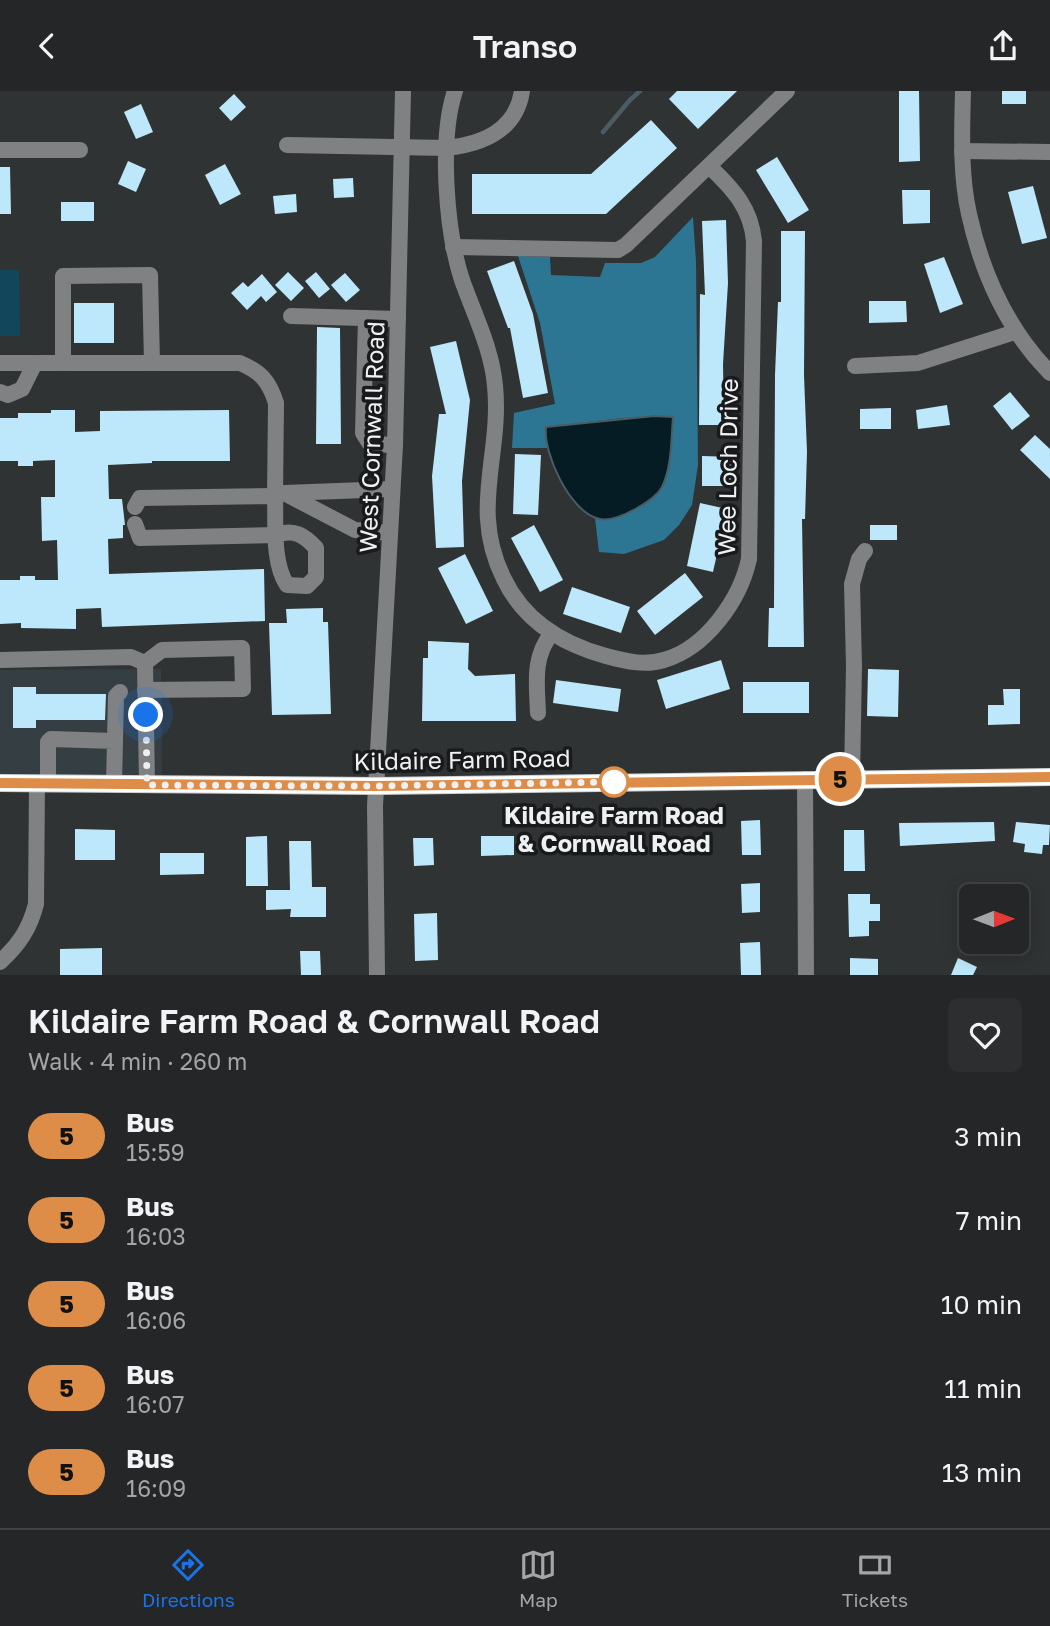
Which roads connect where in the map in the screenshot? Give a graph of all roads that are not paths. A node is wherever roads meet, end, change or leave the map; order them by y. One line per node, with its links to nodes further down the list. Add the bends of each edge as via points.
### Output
1 (403, 91): 7 (street, West Cornwall Road)
2 (455, 91): 8 (street, Wee Loch Drive)
3 (522, 91): 8 (street, via 514,115 494,135 471,145)
4 (787, 91): 13 (street)
5 (963, 91): 11 (street)
6 (287, 145): 7 (street)
7 (402, 147): 8 (street); 17 (street, West Cornwall Road)
8 (447, 148): 14 (street, Wee Loch Drive)
9 (0, 151): 10 (street)
10 (80, 151)
11 (962, 151): 12 (street); 18 (street, via 968,212 979,251)
12 (1050, 152)
13 (710, 167): 14 (street, via 618,250); 33 (street, Wee Loch Drive, via 739,196 754,241 747,572 699,641 664,660 620,660 585,650)
14 (453, 247): 33 (street, Wee Loch Drive, via 495,381 496,415 486,498 491,546 513,594 530,616)
15 (291, 316): 16 (street)
16 (366, 318): 17 (street); 26 (street, via 363,433 370,444)
17 (398, 319): 26 (street, West Cornwall Road)
18 (1015, 332): 23 (street, via 918,363); 24 (street)
19 (0, 363): 20 (street)
20 (35, 363): 21 (street); 25 (street, via 23,389 8,395)
21 (63, 363): 22 (street); 22 (street, via 63,277 150,275)
22 (152, 363): 28 (street, via 240,363 263,375 276,403)
23 (855, 366)
24 (1050, 373)
25 (0, 392)
26 (395, 445): 27 (street, West Cornwall Road)
27 (392, 489): 28 (street); 31 (street, West Cornwall Road)
28 (279, 495): 29 (street, via 140,498); 30 (street, via 277,535 140,538); 31 (street, via 355,530)
29 (135, 507)
30 (135, 524)
31 (390, 533): 47 (street, West Cornwall Road)
32 (865, 551): 42 (street, via 852,584)
33 (552, 633): 38 (street, via 541,647 538,661)
34 (0, 660): 35 (street, via 131,657)
35 (145, 663): 36 (street); 36 (street, via 162,650 243,649 243,689)
36 (145, 689): 46 (street)
37 (118, 694): 39 (street)
38 (538, 713)
39 (115, 741): 44 (street, via 51,739); 45 (street)
40 (1050, 776): 42 (main road, Kildaire Farm Road)
41 (806, 779): 42 (main road, Kildaire Farm Road); 47 (main road, Kildaire Farm Road); 50 (street)
42 (852, 779)
43 (0, 783): 44 (main road, Kildaire Farm Road)
44 (43, 783): 45 (main road, Kildaire Farm Road); 48 (street, via 36,904 24,935)
45 (114, 784): 46 (main road, Kildaire Farm Road)
46 (147, 785): 47 (main road, Kildaire Farm Road)
47 (377, 786): 49 (street, West Cornwall Road)
48 (0, 962)
49 (377, 975)
50 (806, 975)

